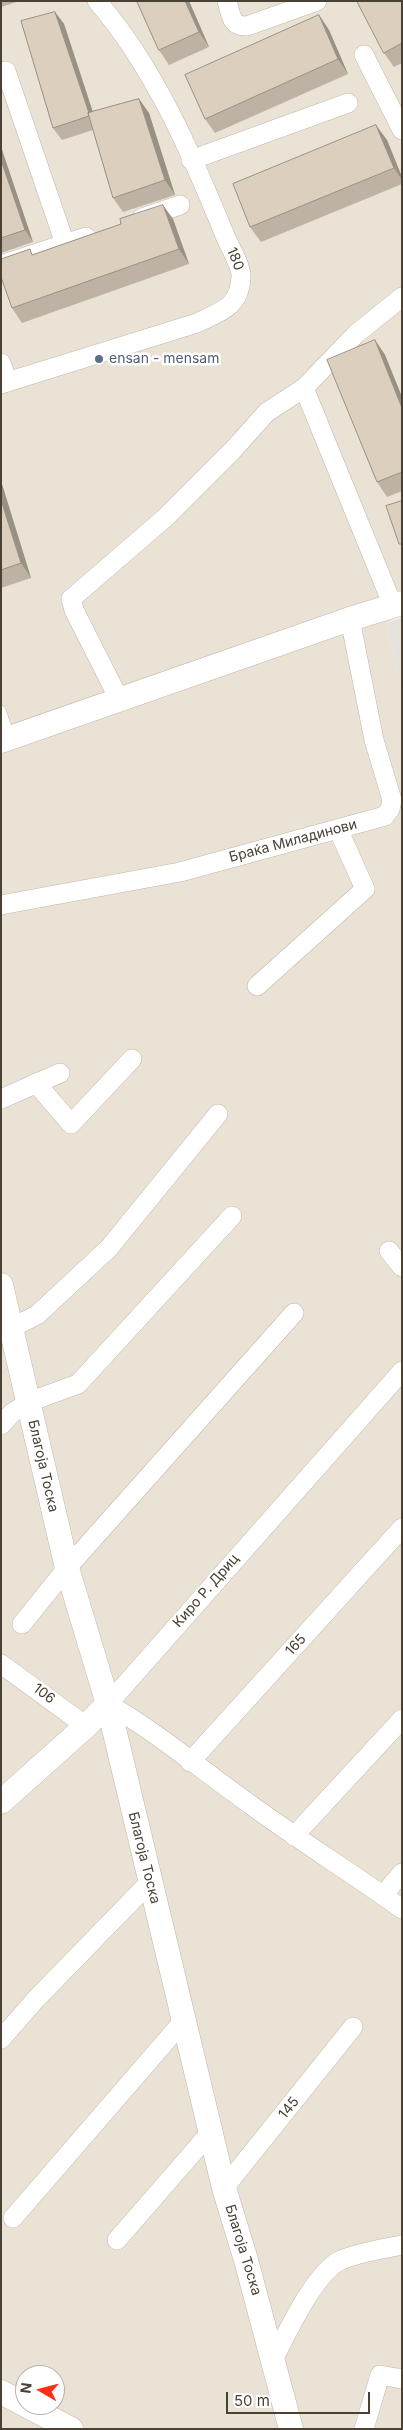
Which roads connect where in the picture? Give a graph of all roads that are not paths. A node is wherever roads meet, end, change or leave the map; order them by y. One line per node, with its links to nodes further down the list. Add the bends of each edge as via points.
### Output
1 (97, 1): 8 (street, 180, via 114,21 148,75)
2 (227, 1): 3 (street, via 232,22 248,26)
3 (317, 1)
4 (364, 54): 7 (street)
5 (6, 71): 12 (street)
6 (348, 103): 8 (street)
7 (402, 130)
8 (191, 160): 16 (street, 180, via 242,276 237,295 228,309 197,323)
9 (180, 205): 10 (street)
10 (127, 223)
11 (100, 232): 12 (street)
12 (65, 244): 13 (street)
13 (1, 264)
14 (402, 297): 17 (street, via 356,334)
15 (1, 363): 16 (street)
16 (4, 383)
17 (304, 388): 18 (street); 20 (street, via 267,412 166,517 71,599)
18 (397, 605): 19 (street)
19 (350, 619): 20 (street); 23 (street, Браќа Миладинови, via 374,740 392,800 385,816)
20 (120, 701): 22 (street)
21 (1, 710): 22 (lane)
22 (6, 739)
23 (338, 829): 24 (street, Браќа Миладинови, via 180,872); 25 (street, via 365,889)
24 (1, 905)
25 (258, 986)
26 (132, 1059): 28 (street, via 71,1124)
27 (60, 1073): 28 (street)
28 (36, 1084): 29 (street)
29 (1, 1099)
30 (218, 1114): 36 (street, via 109,1248 37,1315)
31 (232, 1216): 38 (street, via 78,1384)
32 (388, 1251): 33 (street)
33 (402, 1267)
34 (1, 1286): 36 (street, Благоја Тоска)
35 (294, 1313): 41 (street)
36 (11, 1328): 38 (street, Благоја Тоска)
37 (402, 1371): 44 (street, Киро Р. Дриц)
38 (29, 1402): 39 (street); 41 (street, Благоја Тоска)
39 (1, 1425)
40 (402, 1528): 47 (street, 165)
41 (67, 1568): 42 (street); 44 (street, Благоја Тоска)
42 (22, 1624)
43 (1, 1664): 46 (street, 106)
44 (108, 1704): 46 (street, Киро Р. Дриц); 47 (street, via 140,1723); 51 (street, Благоја Тоска)
45 (402, 1719): 49 (street)
46 (86, 1726): 48 (street, Киро Р. Дриц)
47 (190, 1762): 49 (street)
48 (1, 1802)
49 (294, 1836): 52 (street)
50 (402, 1873): 52 (street)
51 (150, 1882): 54 (street, Благоја Тоска); 56 (street)
52 (383, 1895): 53 (street)
53 (402, 1909)
54 (184, 2019): 57 (street, Благоја Тоска); 59 (street)
55 (353, 2027): 58 (street, 145)
56 (1, 2039)
57 (210, 2133): 58 (street, Благоја Тоска); 60 (street)
58 (224, 2188): 62 (street, Благоја Тоска)
59 (13, 2218)
60 (117, 2240)
61 (402, 2246): 62 (street, via 340,2260 305,2300)
62 (274, 2358): 66 (street, Благоја Тоска)
63 (402, 2379): 67 (street, via 380,2375)
64 (1, 2392): 65 (street)
65 (71, 2429)
66 (291, 2429)
67 (364, 2429)

